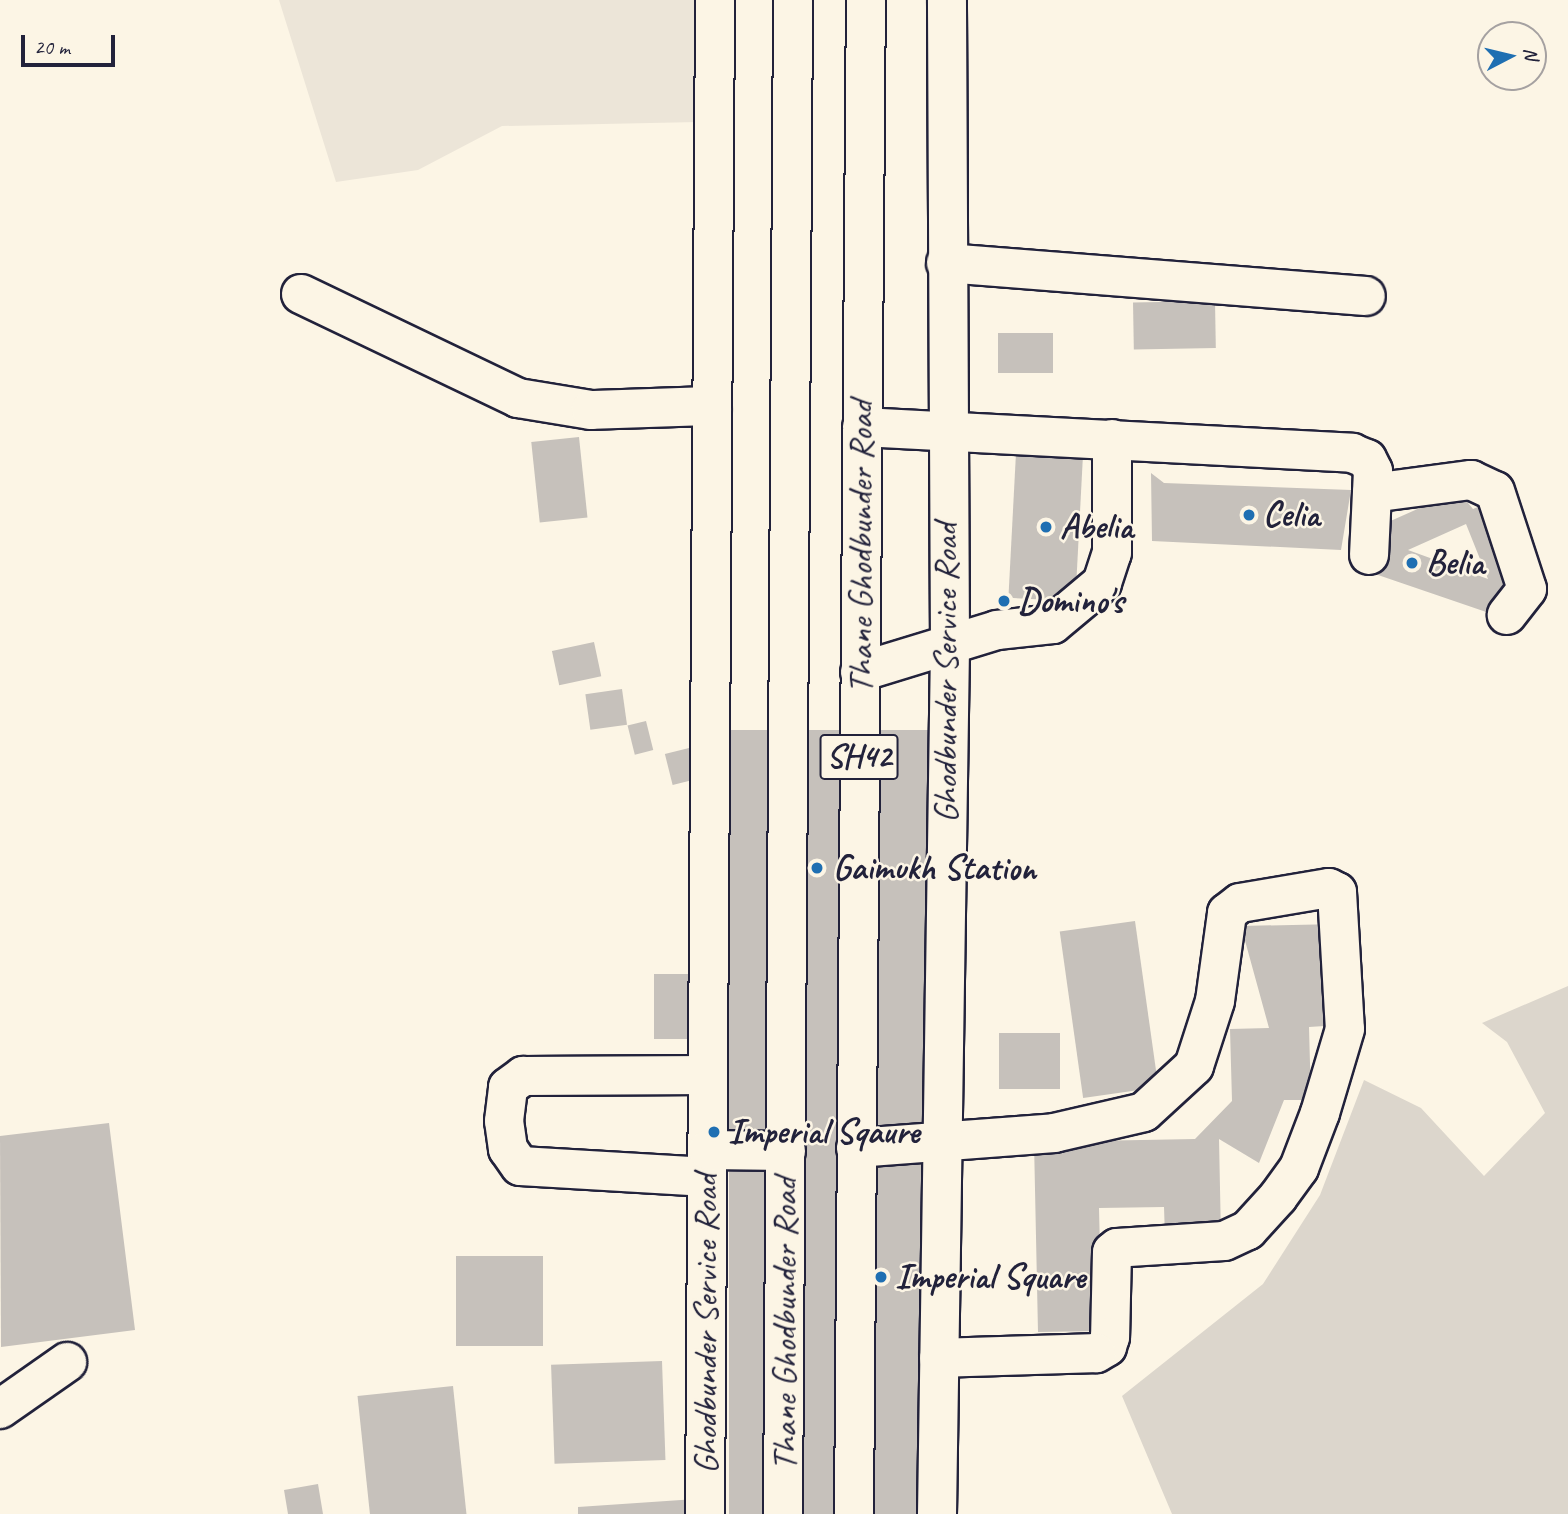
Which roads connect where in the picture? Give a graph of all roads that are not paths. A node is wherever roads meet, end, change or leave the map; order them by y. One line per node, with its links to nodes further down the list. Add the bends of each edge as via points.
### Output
1 (715, 0): 8 (street, Ghodbunder Service Road)
2 (793, 0): 20 (street, Thane Ghodbunder Road / SH42)
3 (866, 0): 9 (street, Thane Ghodbunder Road / SH42)
4 (947, 0): 5 (street, Ghodbunder Service Road)
5 (946, 263): 7 (street); 10 (street, Ghodbunder Service Road)
6 (301, 294): 8 (street, via 518,398 591,410)
7 (1366, 296)
8 (712, 406): 17 (street, Ghodbunder Service Road)
9 (862, 427): 10 (street); 16 (street, Thane Ghodbunder Road / SH42)
10 (946, 429): 11 (street); 15 (street, Ghodbunder Service Road)
11 (1112, 439): 12 (street, via 1352,453 1367,459); 15 (street, via 1112,553 1102,583 1053,624 997,630)
12 (1371, 493): 13 (street); 14 (street, via 1471,480 1495,491 1527,589)
13 (1369, 555)
14 (1507, 615)
15 (950, 644): 16 (street); 18 (street, Ghodbunder Service Road)
16 (860, 672): 19 (street, Thane Ghodbunder Road / SH42)
17 (708, 1075): 21 (street, Ghodbunder Service Road); 21 (street, via 523,1076 508,1087 504,1121 508,1149 520,1166)
18 (942, 1142): 19 (street); 22 (street, Ghodbunder Service Road); 22 (street, via 1054,1133 1144,1112 1194,1066 1215,1001 1227,913 1240,903 1329,888 1337,892 1345,1029 1320,1114 1298,1168 1279,1197 1248,1230 1224,1241 1130,1243 1112,1252 1110,1337 1107,1347 1096,1353)
19 (856, 1147): 27 (street, Thane Ghodbunder Road / SH42)
20 (786, 1151): 21 (street); 26 (street, Thane Ghodbunder Road / SH42)
21 (707, 1163): 25 (street, Ghodbunder Service Road)
22 (939, 1358): 28 (street, Ghodbunder Service Road)
23 (67, 1362): 24 (street)
24 (0, 1409)
25 (705, 1514)
26 (783, 1514)
27 (854, 1514)
28 (937, 1514)

